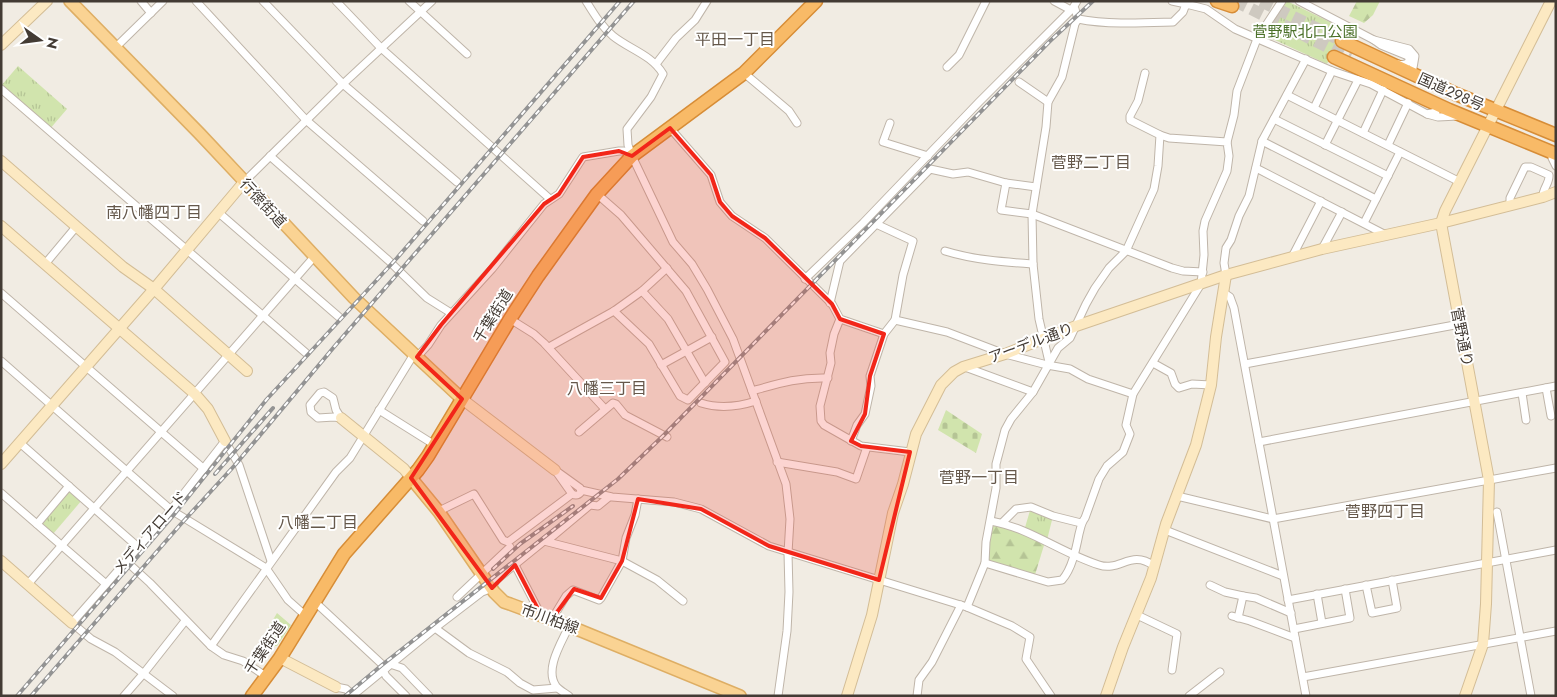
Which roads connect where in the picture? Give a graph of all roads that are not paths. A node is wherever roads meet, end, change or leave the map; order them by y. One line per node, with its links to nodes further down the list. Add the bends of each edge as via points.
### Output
1 (47, 1): 32 (street)
2 (70, 1): 33 (main road, 行徳街道)
3 (141, 1): 24 (street)
4 (163, 1): 24 (street)
5 (196, 1): 57 (street)
6 (264, 1): 47 (street)
7 (336, 1): 34 (street)
8 (409, 1): 25 (street)
9 (432, 1): 25 (street)
10 (586, 1): 27 (street)
11 (707, 1): 39 (street, via 695,20)
12 (816, 1): 42 (highway, 千葉街道)
13 (986, 1): 40 (street, via 959,55)
14 (1054, 1): 23 (street)
15 (1077, 1): 23 (street)
16 (1172, 1): 21 (street)
17 (1217, 1): 22 (highway)
18 (1282, 1): 29 (street)
19 (1299, 1): 30 (street)
20 (1551, 1): 55 (street)
21 (1186, 3): 26 (street, via 1183,12 1173,22); 29 (street, via 1206,9 1235,29)
22 (1227, 4)
23 (1073, 8): 26 (street); 74 (street)
24 (151, 13): 33 (street)
25 (420, 13): 34 (street); 35 (street)
26 (1078, 19): 51 (street, via 1062,77)
27 (598, 21): 28 (street); 39 (street, via 612,36)
28 (592, 28)
29 (1257, 39): 37 (street); 66 (street, via 1237,91)
30 (1374, 40): 38 (street, via 1410,59 1403,65); 44 (street, via 1410,49 1415,56)
31 (1342, 41): 38 (highway, 国道298号)
32 (1, 45)
33 (115, 48): 79 (main road, 行徳街道)
34 (381, 48): 47 (street); 87 (street)
35 (467, 54)
36 (1334, 57): 54 (highway, 国道298号)
37 (1306, 59): 41 (street); 50 (street)
38 (1388, 63): 44 (highway, 国道298号)
39 (656, 64): 73 (street, via 662,74 651,97 627,129)
40 (947, 67)
41 (1332, 71): 45 (street); 53 (street)
42 (744, 73): 59 (street, via 789,111); 62 (highway, 千葉街道)
43 (1145, 73): 65 (street, via 1130,120)
44 (1412, 74): 55 (highway, 国道298号)
45 (1358, 80): 49 (street); 58 (street)
46 (1019, 82): 51 (street)
47 (343, 84): 57 (street); 80 (street)
48 (1, 89): 102 (street)
49 (1383, 90): 52 (street); 64 (street)
50 (1287, 95): 53 (street); 56 (street)
51 (1048, 102): 83 (street)
52 (1408, 103): 54 (street); 69 (street)
53 (1314, 108): 58 (street)
54 (1432, 109): 61 (highway, 国道298号)
55 (1497, 110): 61 (street); 63 (highway, 国道298号)
56 (1274, 119): 67 (street); 68 (street)
57 (306, 120): 72 (street); 94 (street)
58 (1338, 120): 64 (street); 68 (street)
59 (797, 123)
60 (890, 123): 74 (street, via 883,142)
61 (1489, 126): 71 (highway, 国道298号); 81 (street)
62 (670, 128): 73 (highway, 千葉街道); 113 (street, via 711,175 720,202 732,216 765,238)
63 (1552, 131)
64 (1363, 132): 69 (street)
65 (1160, 135): 66 (street); 104 (street, via 1154,189)
66 (1227, 142): 110 (street, via 1227,171 1203,231)
67 (1262, 142): 77 (street); 88 (street)
68 (1326, 145): 78 (street)
69 (1388, 145): 70 (street)
70 (1400, 152): 78 (street); 81 (street)
71 (1555, 153): 76 (street, via 1552,158)
72 (270, 156): 79 (street); 121 (street, via 427,298)
73 (632, 156): 85 (highway, 千葉街道); 87 (street, via 619,151 583,157 559,194); 152 (street, via 673,242 692,264 729,331)
74 (928, 156): 113 (street)
75 (1, 161): 99 (street)
76 (1556, 166)
77 (1256, 168): 89 (street); 111 (street, via 1249,196 1226,248)
78 (1388, 176): 88 (street)
79 (244, 182): 92 (street); 106 (main road, 行徳街道)
80 (457, 182)
81 (1460, 182): 96 (street)
82 (1006, 183): 83 (street); 93 (street, via 1002,210); 97 (street, via 968,172 953,174 930,169)
83 (1036, 187): 93 (street)
84 (1556, 192): 86 (street, アーデル通り)
85 (597, 194): 109 (street, via 621,215); 124 (highway, 千葉街道)
86 (1544, 197): 90 (street, アーデル通り); 90 (street, via 1549,175 1526,167 1510,198)
87 (550, 199): 121 (street)
88 (1376, 199): 95 (street)
89 (1321, 201): 91 (street); 105 (street)
90 (1510, 205): 96 (street, アーデル通り)
91 (1342, 212): 95 (street); 101 (street)
92 (218, 213): 102 (street); 112 (street)
93 (1032, 214): 104 (street); 108 (street)
94 (423, 221)
95 (1364, 223): 100 (street)
96 (1441, 223): 100 (street, アーデル通り); 127 (street, 菅野通り)
97 (876, 224): 119 (street, via 840,261); 126 (street, via 913,241)
98 (1, 226): 107 (street)
99 (76, 227): 107 (street); 115 (street)
100 (1386, 235): 101 (street, アーデル通り)
101 (1322, 249): 105 (street, アーデル通り)
102 (186, 250): 115 (street); 122 (street)
103 (945, 251): 108 (street, via 960,256)
104 (1126, 251): 110 (street, via 1183,271); 128 (street, via 1100,281)
105 (1292, 256): 111 (street, アーデル通り)
106 (314, 257): 112 (street); 138 (main road, 行徳街道)
107 (45, 264): 129 (street)
108 (1033, 264): 132 (street)
109 (667, 268): 116 (street); 131 (street, via 686,291)
110 (1203, 272): 114 (street)
111 (1226, 274): 114 (street, アーデル通り); 118 (street)
112 (294, 279): 122 (street); 123 (street)
113 (805, 279): 119 (street)
114 (1201, 284): 128 (street, アーデル通り); 140 (street)
115 (154, 289): 129 (street); 136 (street)
116 (642, 291): 120 (street); 134 (street, via 668,319)
117 (1, 293): 144 (street)
118 (1224, 293): 142 (street, via 1230,297 1234,308); 149 (street)
119 (830, 303): 125 (street)
120 (614, 311): 133 (street); 143 (street, via 649,344)
121 (451, 313): 138 (street)
122 (263, 316): 135 (street); 136 (street)
123 (339, 317)
124 (510, 318): 133 (street); 157 (highway, 千葉街道)
125 (840, 319): 130 (street); 147 (street, via 834,334)
126 (895, 320): 130 (street); 137 (street, via 947,332)
127 (1460, 324): 142 (street); 159 (street, 菅野通り)
128 (1076, 326): 132 (street, アーデル通り); 141 (street)
129 (120, 328): 144 (street); 155 (street)
130 (884, 334): 172 (street, via 870,376 865,414)
131 (712, 337): 134 (street); 148 (street, via 725,362)
132 (1044, 338): 137 (street, アーデル通り); 141 (street)
133 (549, 347): 162 (street)
134 (686, 352): 143 (street); 148 (street)
135 (306, 353)
136 (229, 354): 146 (street); 155 (street)
137 (1005, 354): 141 (street); 145 (street, アーデル通り)
138 (415, 356): 157 (main road, 行徳街道); 163 (street)
139 (1, 362): 161 (street)
140 (1153, 363): 149 (street, via 1171,373 1179,388 1192,384); 156 (street)
141 (1048, 364): 153 (street); 156 (street, via 1070,369 1088,379)
142 (1245, 364): 174 (street)
143 (661, 365): 148 (street, via 680,396 688,400)
144 (86, 366): 161 (street); 167 (street)
145 (963, 367): 153 (street); 177 (street, アーデル通り, via 941,385 920,423)
146 (247, 371)
147 (828, 378): 152 (street, via 808,377); 172 (street, via 820,406 821,421)
148 (705, 383)
149 (1211, 385): 191 (street, via 1196,445)
150 (1556, 386): 151 (street)
151 (1546, 388): 154 (street); 164 (street)
152 (752, 391): 158 (street)
153 (1033, 392): 198 (street, via 1011,419 1001,441)
154 (1522, 393): 159 (street); 166 (street)
155 (194, 394): 167 (street); 171 (street, via 208,409)
156 (1133, 394): 200 (street, via 1126,425 1130,434 1128,440 1123,452 1106,466)
157 (462, 399): 182 (street); 184 (highway, 千葉街道)
158 (756, 401): 160 (street, via 719,408); 178 (street)
159 (1474, 402): 174 (street); 185 (street, 菅野通り)
160 (701, 404)
161 (52, 405): 175 (street); 183 (street)
162 (605, 409): 168 (street); 170 (street, via 616,404 625,414)
163 (379, 410): 169 (street); 173 (street)
164 (1551, 416)
165 (341, 418): 165 (street, via 318,418 311,412 310,405 324,392 333,398); 169 (street)
166 (1526, 420)
167 (160, 431): 181 (street); 183 (street)
168 (579, 432)
169 (363, 437): 184 (street); 213 (street)
170 (667, 437)
171 (225, 441): 181 (street, メディアロード); 213 (street, via 239,465)
172 (851, 441): 176 (street)
173 (430, 442)
174 (1259, 442): 197 (street)
175 (20, 443): 179 (street); 186 (street)
176 (867, 446): 177 (street); 178 (street, via 856,478)
177 (910, 452): 222 (street, アーデル通り, via 893,513)
178 (777, 462): 208 (street, via 788,492)
179 (1, 464)
180 (1556, 468): 185 (street)
181 (204, 469): 194 (street, メディアロード)
182 (555, 470): 187 (street); 189 (street)
183 (128, 471): 193 (street); 194 (street)
184 (411, 478): 195 (main road, 市川柏線); 235 (highway, 千葉街道, via 344,554)
185 (1489, 480): 197 (street); 215 (street, 菅野通り)
186 (69, 486): 193 (street); 201 (street)
187 (581, 490): 189 (street, via 577,496); 190 (street)
188 (1, 493): 201 (street)
189 (572, 494): 195 (street, via 508,542 503,540 474,494)
190 (609, 496): 192 (street); 203 (street, via 598,506 590,505)
191 (1177, 496): 197 (street); 202 (street)
192 (638, 499): 208 (street, via 680,503 701,509 753,539); 214 (street)
193 (94, 508): 204 (street); 205 (street)
194 (171, 510): 205 (street, メディアロード); 219 (street)
195 (439, 512): 220 (main road, 市川柏線)
196 (1497, 512): 210 (street)
197 (1273, 519): 221 (street)
198 (991, 521): 199 (street); 216 (street)
199 (1002, 523): 200 (street, via 1016,509 1031,507); 209 (street)
200 (1081, 523): 209 (street)
201 (37, 524): 204 (street)
202 (1165, 530): 218 (street); 221 (street)
203 (547, 541): 214 (street); 217 (street)
204 (62, 546): 224 (street); 225 (street)
205 (138, 547): 212 (street, メディアロード)
206 (510, 548): 220 (street)
207 (1556, 550): 210 (street)
208 (788, 553): 222 (street); 269 (street, via 787,630)
209 (1074, 555): 216 (street, via 1066,576 1062,580 1048,582); 218 (street, via 1105,566 1134,559 1146,560)
210 (1506, 559): 215 (street); 248 (street)
211 (1, 561): 224 (street)
212 (126, 561): 225 (street, メディアロード); 241 (street)
213 (271, 561): 219 (street)
214 (622, 561): 234 (street, via 657,580); 240 (street, via 599,600 573,590)
215 (1487, 562): 223 (street); 250 (street, 菅野通り)
216 (985, 563): 236 (street)
217 (515, 565): 228 (street, via 496,580); 240 (street)
218 (1154, 566): 238 (street)
219 (266, 568): 239 (street, via 288,600); 251 (street)
220 (483, 573): 228 (main road, 市川柏線); 232 (street)
221 (1283, 576): 233 (street)
222 (880, 580): 236 (street); 270 (street, アーデル通り)
223 (1392, 580): 227 (street); 227 (street, via 1397,608 1372,613)
224 (28, 584): 242 (street)
225 (106, 584): 242 (street, メディアロード)
226 (1210, 585): 231 (street)
227 (1366, 585): 229 (street)
228 (492, 588): 240 (main road, 市川柏線, via 504,602); 245 (street)
229 (1345, 589): 230 (street); 243 (street, via 1350,618)
230 (1317, 594): 233 (street); 243 (street)
231 (1243, 596): 237 (street, via 1256,598); 249 (street, via 1235,617)
232 (457, 597)
233 (1288, 600): 237 (street)
234 (683, 601)
235 (314, 602): 239 (highway, 千葉街道); 253 (street)
236 (964, 606): 271 (street, via 919,680); 272 (street, via 1030,637 1026,659)
237 (1290, 613): 246 (street)
238 (1137, 614): 254 (street, via 1177,634); 273 (street)
239 (306, 616): 252 (highway, 千葉街道)
240 (547, 617): 244 (main road, 市川柏線)
241 (185, 621): 251 (street); 256 (street)
242 (72, 623): 256 (street)
243 (1322, 623): 246 (street)
244 (570, 626): 260 (street, via 553,666 552,678); 268 (main road, 市川柏線)
245 (435, 628): 253 (street); 260 (street, via 469,653 507,672 532,690)
246 (1294, 629): 249 (street)
247 (1556, 631): 248 (street)
248 (1519, 637): 250 (street); 277 (street)
249 (1295, 638): 258 (street)
250 (1483, 644): 258 (street); 276 (street, 菅野通り)
251 (211, 646): 257 (street)
252 (280, 658): 257 (highway, 千葉街道); 259 (street)
253 (386, 667): 264 (street); 265 (street, via 386,676); 266 (street, via 402,668)
254 (1172, 670)
255 (1220, 672): 274 (street)
256 (144, 673): 261 (street); 262 (street)
257 (267, 677): 263 (highway, 千葉街道)
258 (1303, 677): 275 (street)
259 (336, 687): 264 (street, via 346,689)
260 (557, 688): 267 (street)
261 (124, 696)
262 (173, 696)
263 (252, 696)
264 (353, 696)
265 (406, 696)
266 (429, 696)
267 (569, 696)
268 (740, 696)
269 (778, 696)
270 (847, 696)
271 (917, 696)
272 (1051, 696)
273 (1106, 696)
274 (1188, 696)
275 (1306, 696)
276 (1465, 696)
277 (1531, 696)

